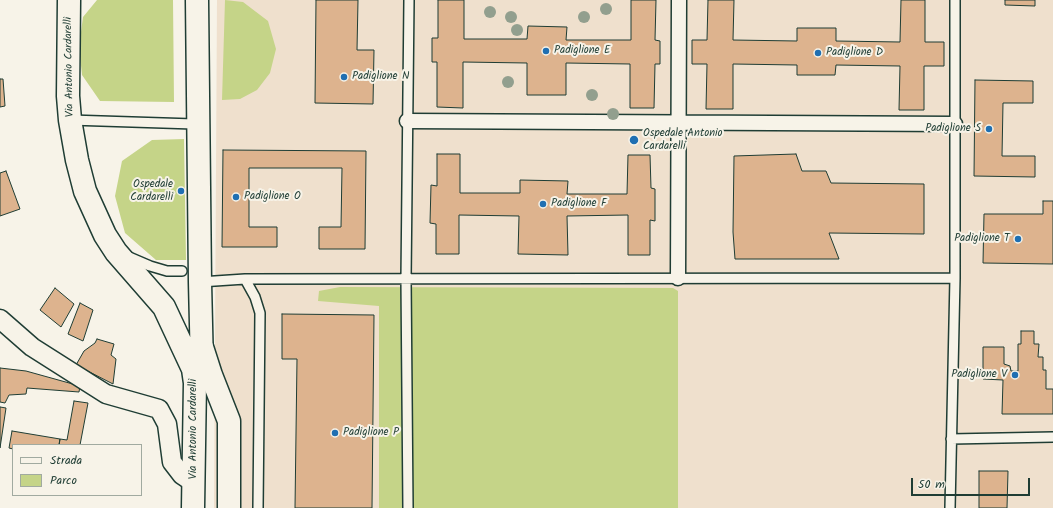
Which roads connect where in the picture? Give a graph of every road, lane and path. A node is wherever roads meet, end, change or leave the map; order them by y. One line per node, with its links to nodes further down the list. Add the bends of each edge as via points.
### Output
1 (69, 0): 7 (main road, Via Antonio Cardarelli)
2 (191, 0): 10 (lane)
3 (197, 0): 13 (main road, Via Antonio Cardarelli)
4 (409, 0): 8 (lane)
5 (679, 0): 9 (street)
6 (955, 0): 11 (lane)
7 (70, 120): 10 (lane); 12 (main road, Via Antonio Cardarelli, via 85,191 105,235)
8 (408, 121): 9 (street); 17 (lane)
9 (678, 122): 11 (street); 14 (street)
10 (194, 124): 20 (lane)
11 (955, 124): 15 (lane)
12 (116, 252): 13 (lane, via 150,266); 20 (main road, Via Antonio Cardarelli, via 164,307)
13 (191, 276): 16 (lane); 19 (main road, Via Antonio Cardarelli)
14 (678, 278): 15 (lane); 17 (lane)
15 (955, 278): 22 (lane)
16 (245, 279): 17 (lane); 27 (lane, via 260,313)
17 (406, 279): 28 (lane)
18 (0, 319): 23 (street, via 32,347 106,394 159,409 167,424 172,462 182,475)
19 (202, 347): 25 (main road, Via Antonio Cardarelli); 26 (main road, via 229,421)
20 (193, 369): 23 (main road, Via Antonio Cardarelli)
21 (1053, 437): 22 (lane)
22 (951, 439): 29 (lane)
23 (194, 483): 24 (main road, Via Antonio Cardarelli)
24 (193, 508)
25 (203, 508)
26 (229, 508)
27 (258, 508)
28 (408, 508)
29 (950, 508)

